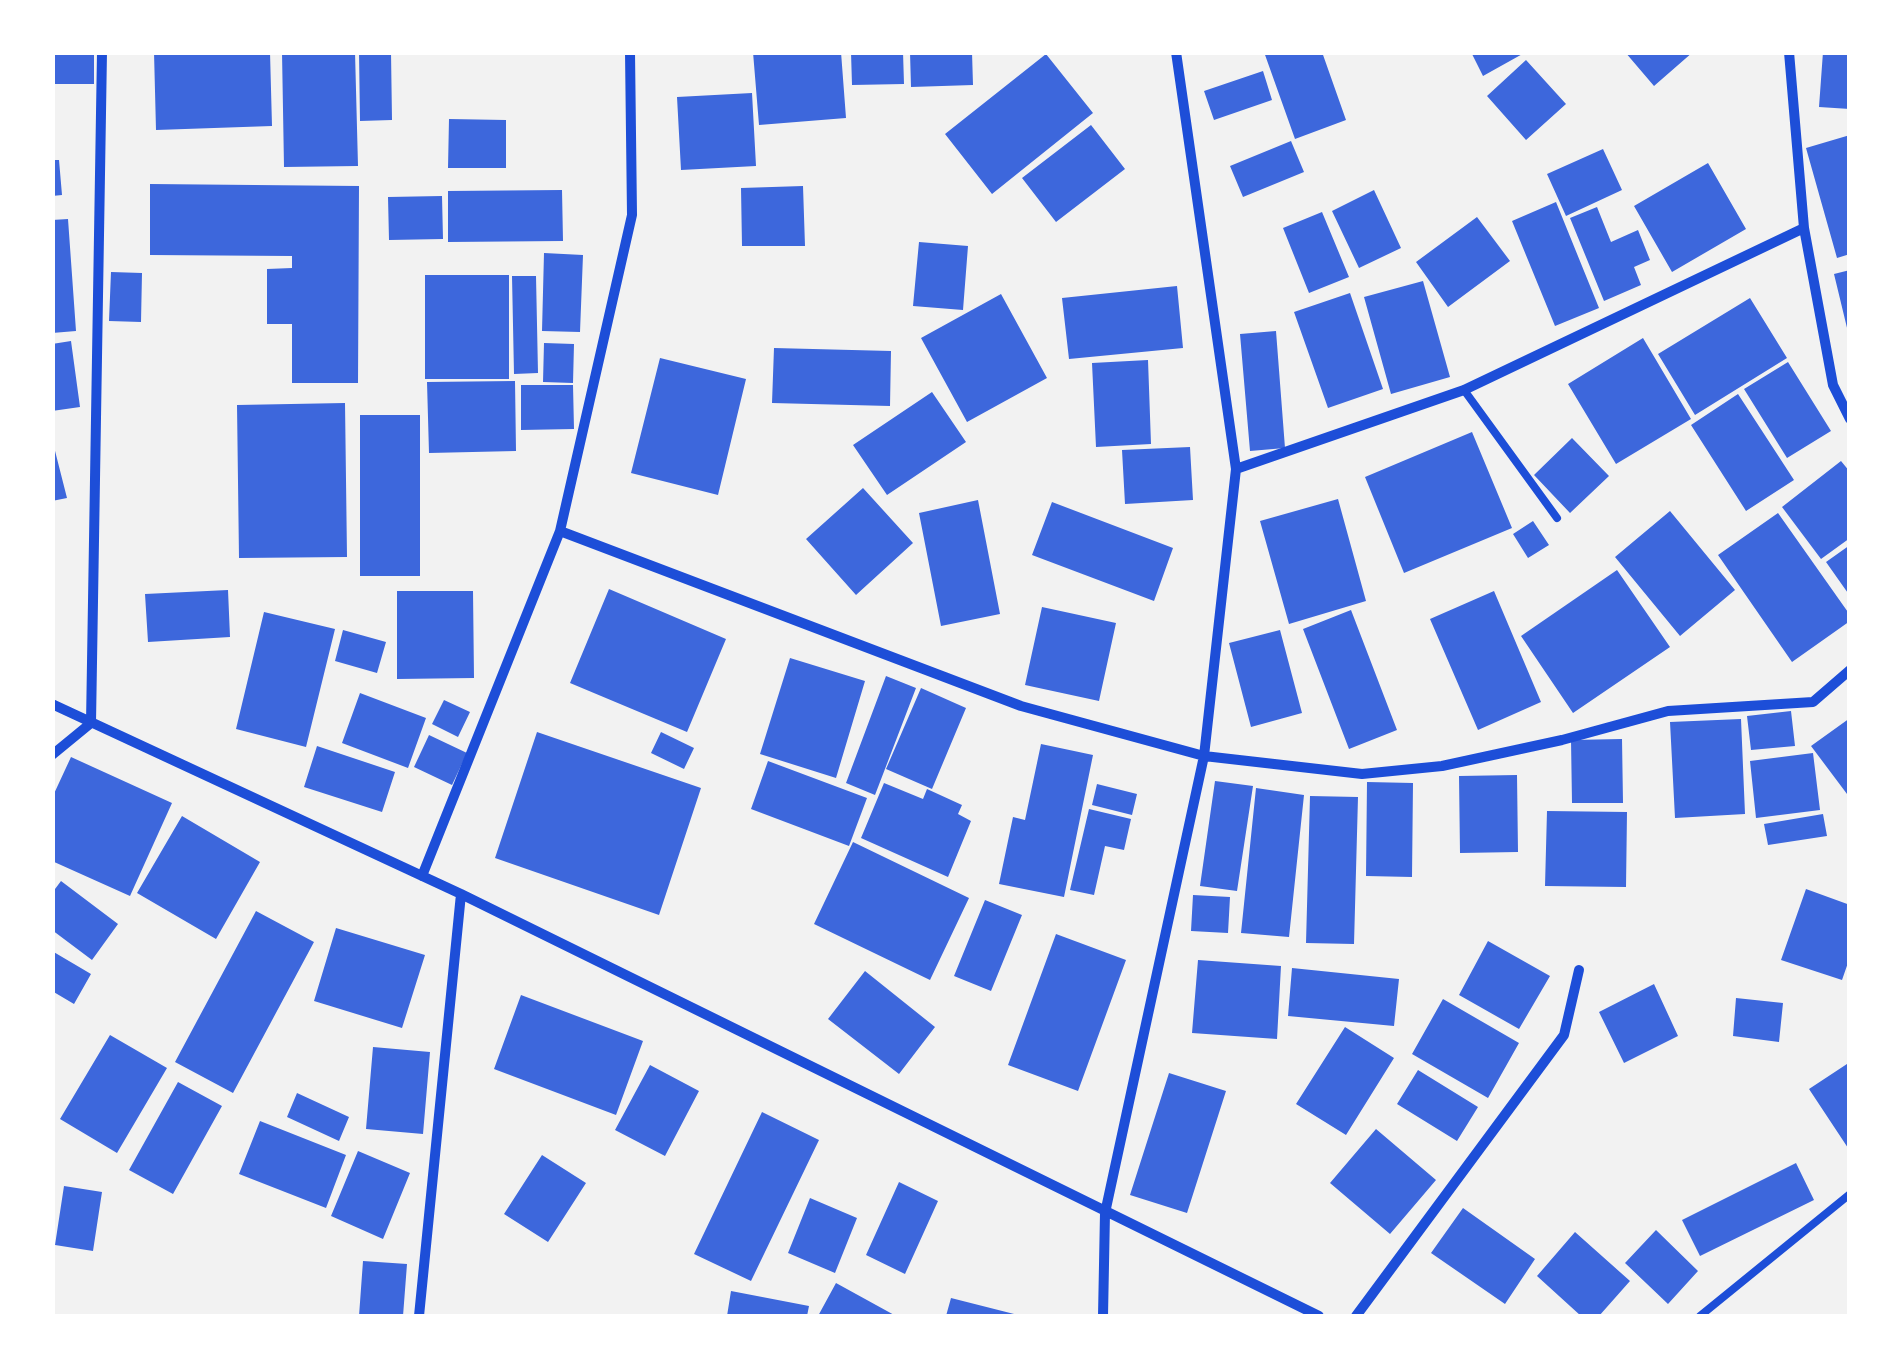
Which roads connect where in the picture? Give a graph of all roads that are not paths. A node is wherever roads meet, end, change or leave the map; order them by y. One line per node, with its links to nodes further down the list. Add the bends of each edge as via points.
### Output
1 (102, 52): 13 (street)
2 (630, 52): 10 (street, via 632,215)
3 (1176, 52): 8 (street)
4 (1789, 52): 5 (street)
5 (1804, 228): 6 (street); 7 (street, via 1832,385)
6 (1464, 390): 8 (street); 9 (lane)
7 (1850, 419)
8 (1236, 469): 15 (street)
9 (1557, 518)
10 (560, 531): 15 (street, via 1021,706); 16 (street)
11 (1850, 670): 15 (street, via 1813,702 1668,711 1442,766 1362,774)
12 (52, 704): 13 (street)
13 (91, 722): 14 (street); 16 (street)
14 (52, 755)
15 (1204, 756): 20 (street)
16 (422, 876): 17 (street)
17 (460, 894): 20 (street); 22 (street)
18 (1579, 970): 25 (street, via 1564,1036)
19 (1850, 1194): 26 (lane)
20 (1106, 1213): 21 (street); 24 (street)
21 (1104, 1314): 23 (street)
22 (419, 1316)
23 (1116, 1316)
24 (1318, 1316)
25 (1356, 1316)
26 (1700, 1316)

